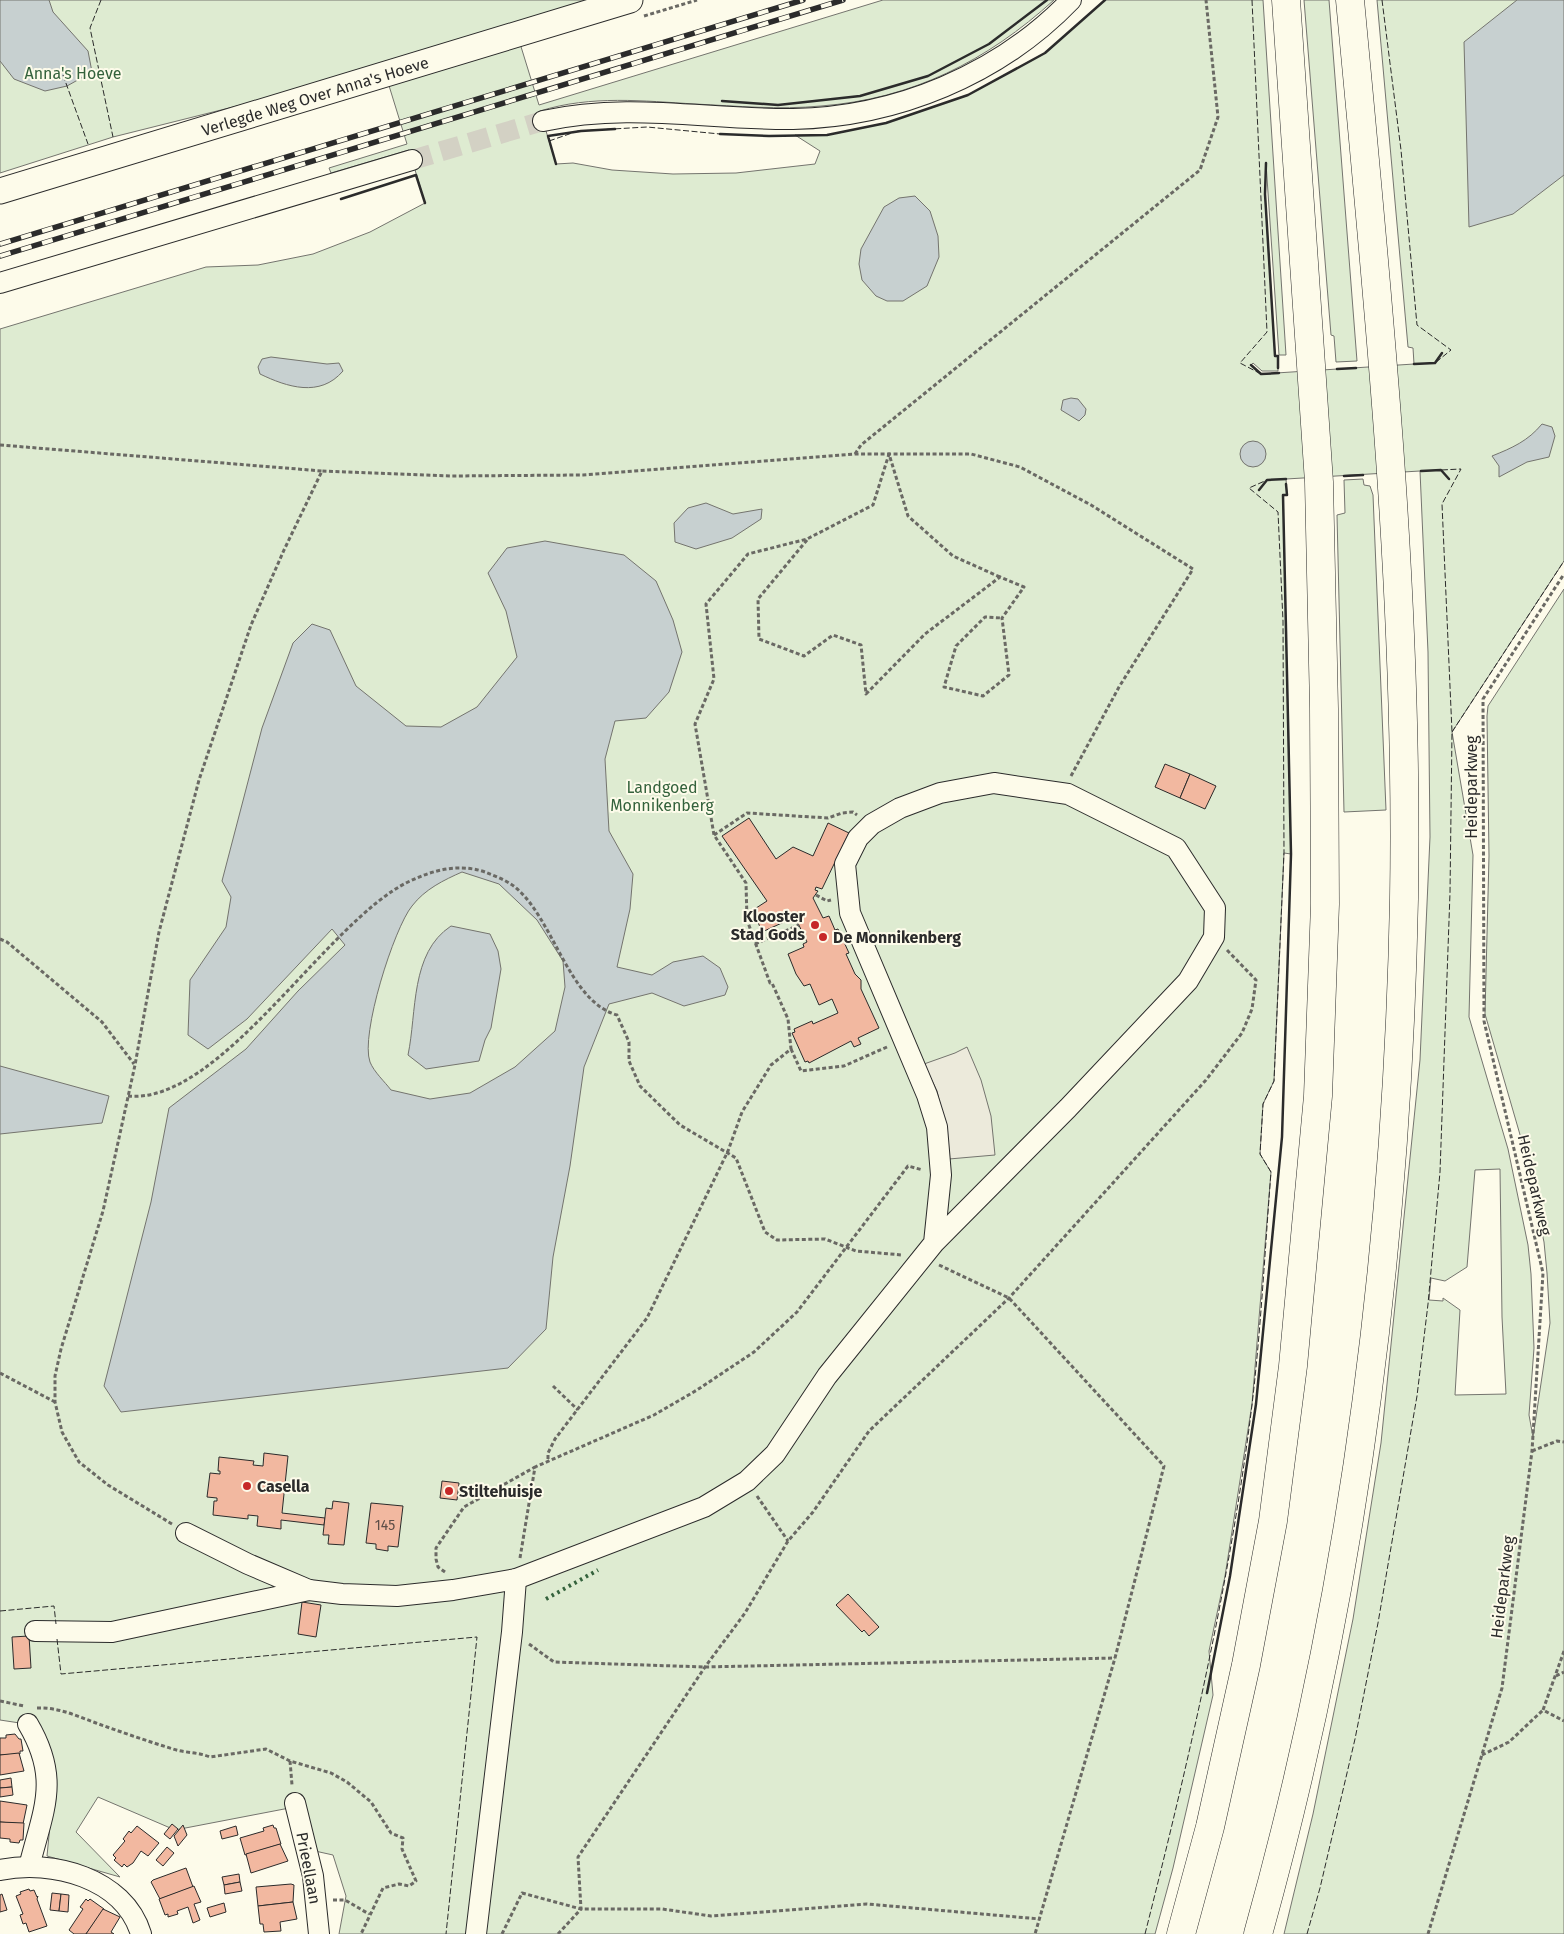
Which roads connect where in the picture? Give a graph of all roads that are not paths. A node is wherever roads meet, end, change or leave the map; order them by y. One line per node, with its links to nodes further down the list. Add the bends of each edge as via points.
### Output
1 (630, 0): 7 (main road, Verlegde Weg Over Anna's Hoeve)
2 (1071, 0): 5 (street, via 1028,39 991,63 951,84 899,103 846,114 792,119 627,111 580,114)
3 (1286, 0): 22 (highway, via 1319,482 1325,904 1318,1096 1293,1366 1273,1521 1246,1665 1210,1827)
4 (1350, 0): 18 (highway, via 1392,477 1402,710 1404,895 1398,1090 1372,1366 1346,1536 1306,1741)
5 (543, 121)
6 (412, 160): 8 (street)
7 (0, 191)
8 (0, 283)
9 (928, 1250): 9 (street, via 1188,981 1214,937 1215,908 1176,848 1068,794 994,783 940,793 900,808 872,824 858,838 845,864 850,913 927,1095 937,1127 940,1175); 11 (street, via 828,1376 775,1454 747,1481 704,1507)
10 (186, 1533): 12 (street)
11 (516, 1579): 12 (street, via 397,1596); 21 (street)
12 (309, 1590): 13 (street, via 112,1632)
13 (35, 1631)
14 (28, 1724): 16 (street, via 45,1762 48,1791)
15 (295, 1803): 20 (street, Prieellaan, via 313,1876)
16 (29, 1867): 17 (street); 19 (street, via 78,1875 107,1889 133,1913)
17 (0, 1870)
18 (1260, 1928)
19 (142, 1934)
20 (319, 1934)
21 (476, 1934)
22 (1181, 1934)

